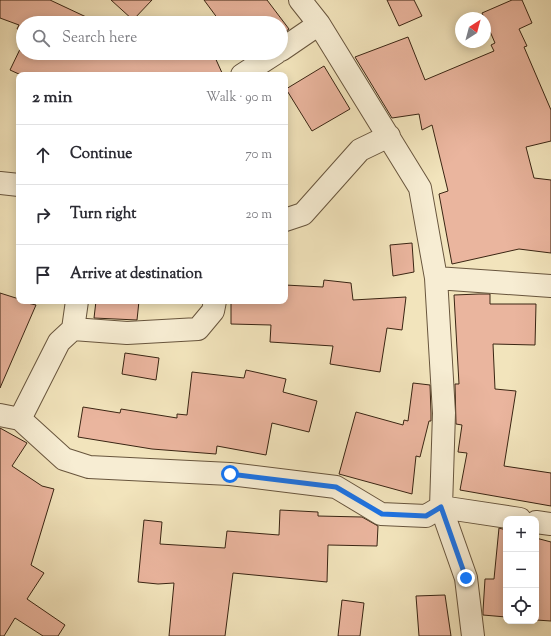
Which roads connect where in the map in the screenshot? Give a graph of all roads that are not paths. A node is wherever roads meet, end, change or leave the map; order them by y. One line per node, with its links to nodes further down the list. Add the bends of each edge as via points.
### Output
1 (300, 0): 2 (street)
2 (320, 24): 3 (street); 6 (street)
3 (288, 45)
4 (265, 60): 5 (street)
5 (247, 72)
6 (389, 136): 9 (street, via 360,150 302,214); 10 (street, via 420,188)
7 (0, 183): 8 (street)
8 (16, 185)
9 (288, 219)
10 (436, 278): 11 (street); 16 (street, via 444,413)
11 (551, 286)
12 (77, 304): 14 (street)
13 (214, 304): 14 (street, via 213,311 198,329 127,333)
14 (73, 329): 15 (street, via 59,342)
15 (10, 417): 16 (street, via 64,459 89,467 230,474 336,487 382,514 426,516)
16 (441, 507): 17 (street); 20 (street, via 466,578)
17 (503, 516)
18 (539, 522): 19 (street)
19 (551, 524)
20 (474, 636)

